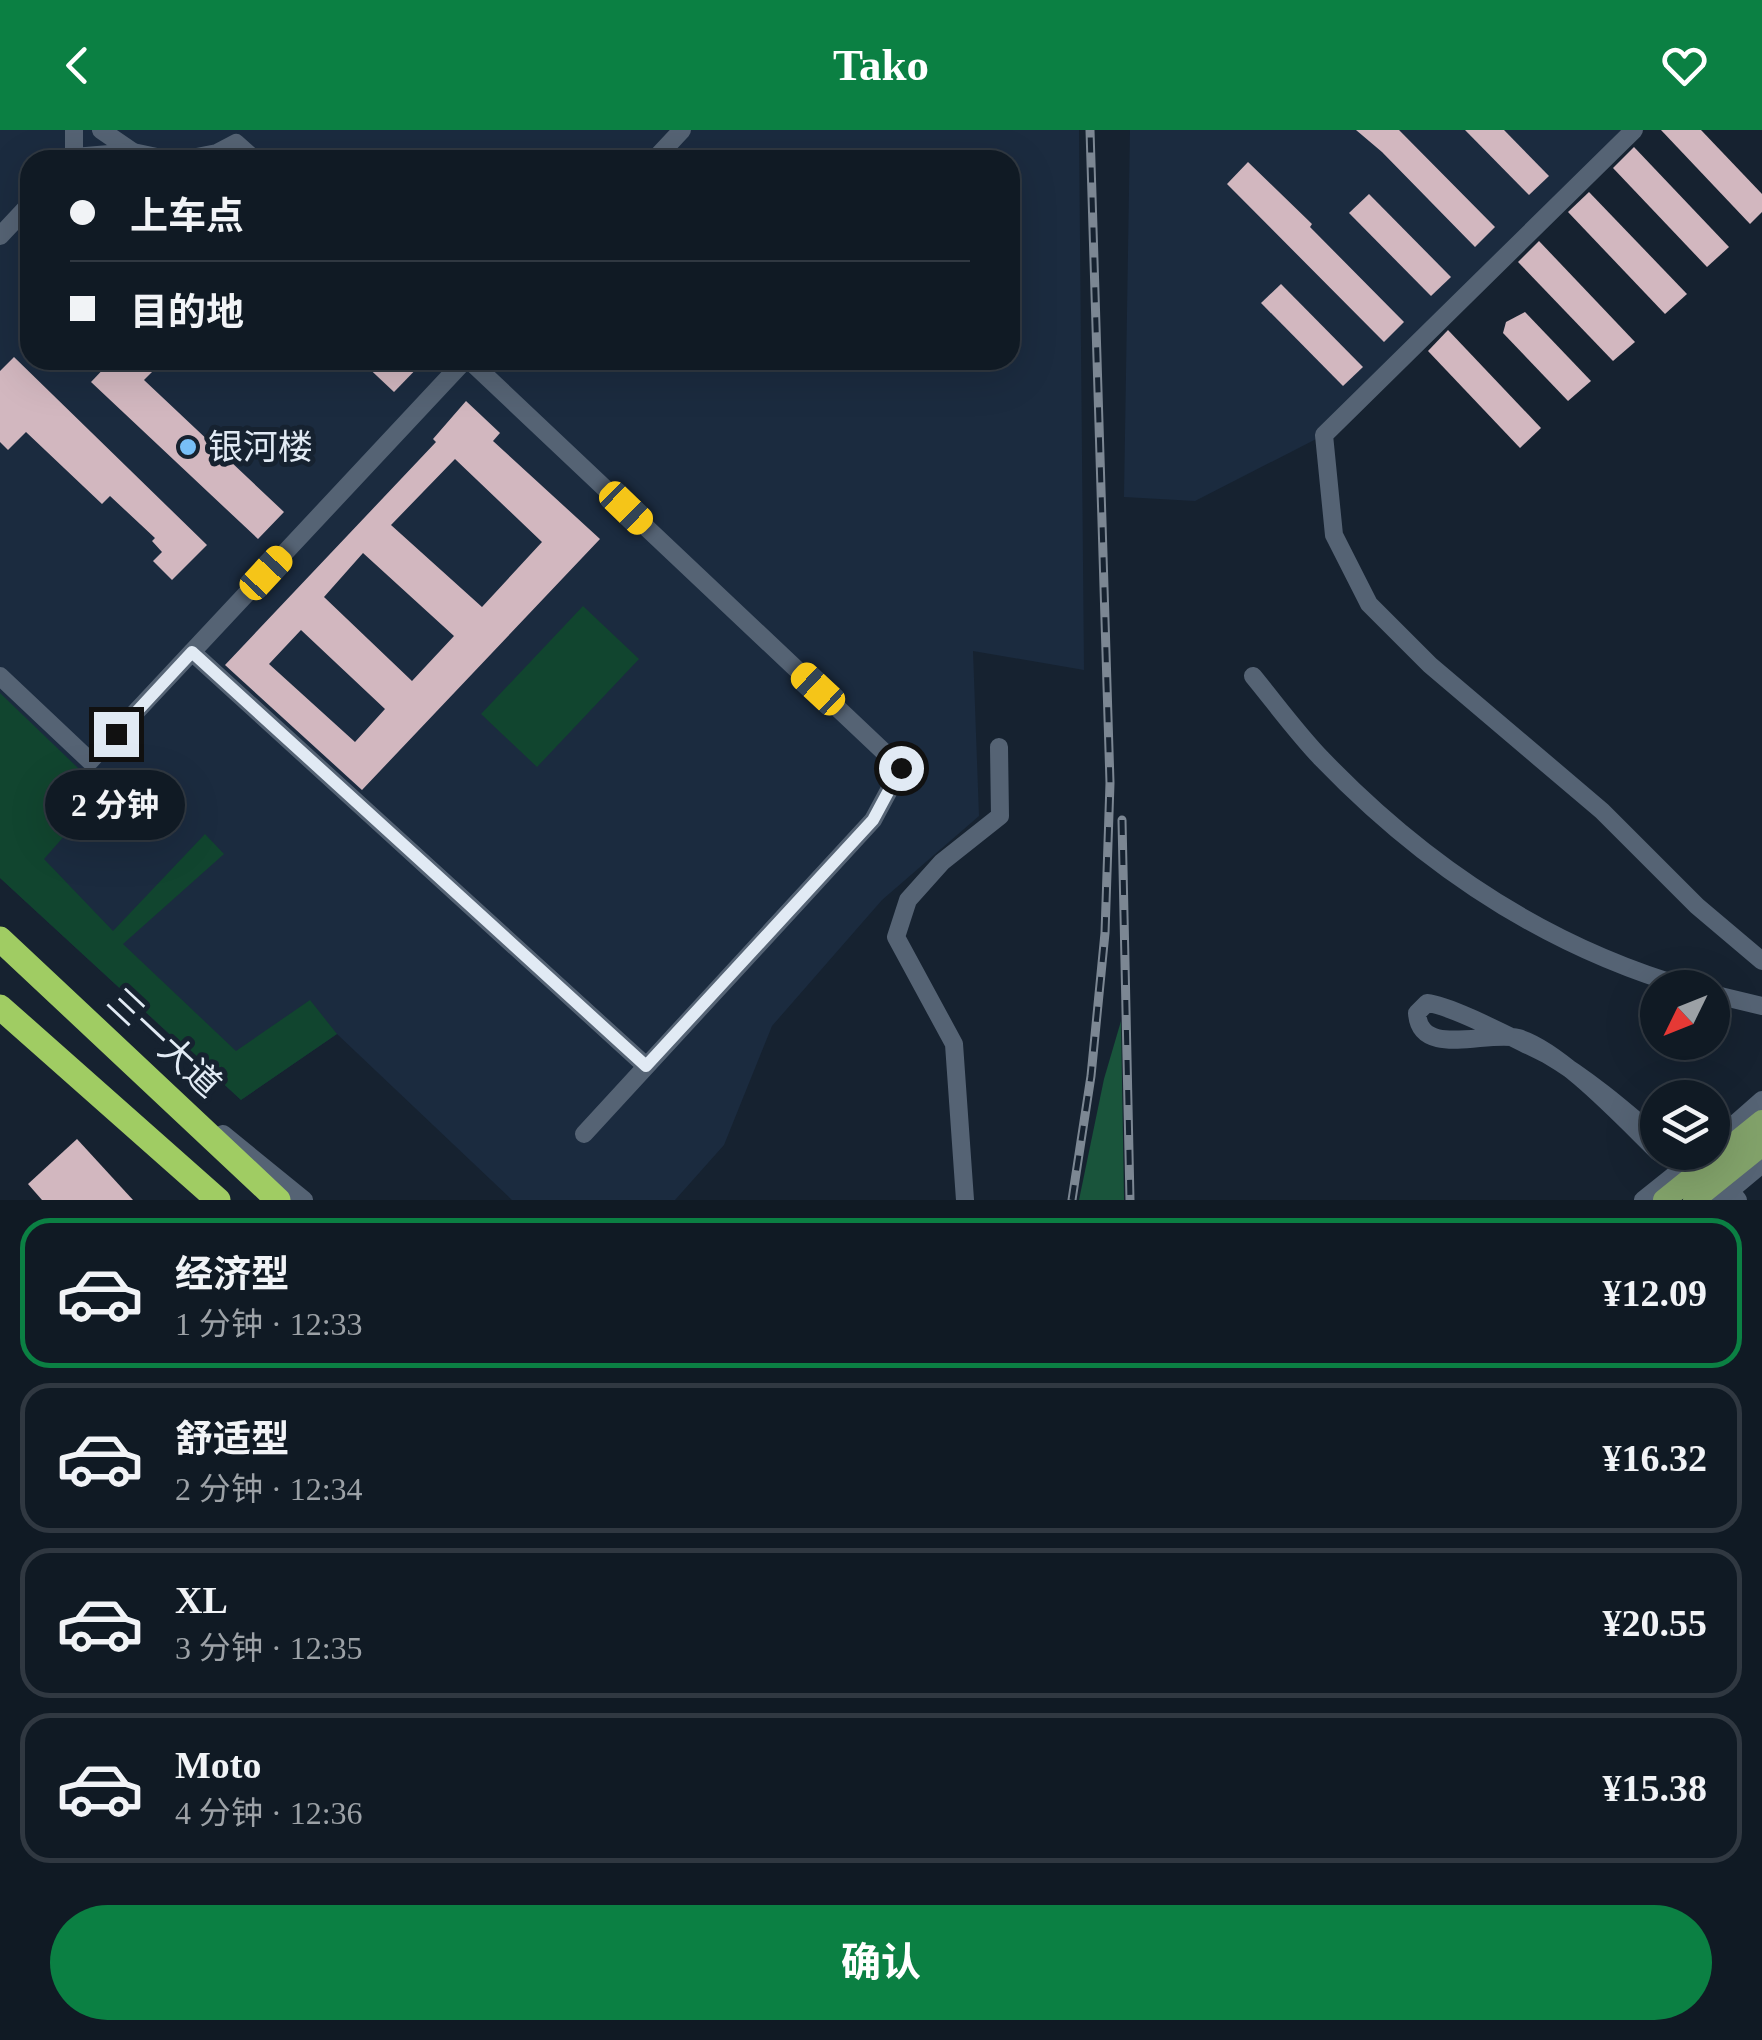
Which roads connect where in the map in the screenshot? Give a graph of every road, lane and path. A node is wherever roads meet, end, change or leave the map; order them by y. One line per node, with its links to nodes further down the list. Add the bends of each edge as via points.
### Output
1 (101, 130): 4 (street)
2 (682, 130): 5 (street)
3 (1634, 130): 15 (street, via 1324,436 1334,535 1370,604 1430,665 1602,811)
4 (131, 150)
5 (663, 150)
6 (20, 215): 7 (street)
7 (0, 236)
8 (458, 370): 10 (street)
9 (478, 370): 21 (street, via 901,768 873,820)
10 (192, 652): 11 (street, via 90,761); 21 (street)
11 (0, 676)
12 (1253, 676): 16 (street, via 1320,757 1388,824 1466,884 1542,930)
13 (999, 747): 37 (street, via 1000,816 942,862 908,900 896,936 954,1044)
14 (0, 939): 22 (highway, 三一大道)
15 (1762, 961)
16 (1640, 973)
17 (1730, 998): 18 (street)
18 (1762, 1006)
19 (0, 1007): 31 (highway)
20 (1553, 1058): 20 (street, via 1465,1018 1438,1004 1427,1003 1417,1013 1425,1035 1442,1040 1492,1035 1518,1038); 25 (street); 28 (street)
21 (646, 1066): 27 (street)
22 (152, 1079): 35 (highway, 三一大道); 36 (street)
23 (1762, 1100): 26 (street)
24 (1762, 1121): 32 (main road)
25 (1640, 1124)
26 (1730, 1128)
27 (584, 1134)
28 (1640, 1136)
29 (1762, 1145): 32 (main road)
30 (1762, 1164): 32 (street)
31 (182, 1169): 33 (street); 34 (highway)
32 (1707, 1182): 38 (street); 39 (main road)
33 (197, 1200)
34 (218, 1200)
35 (278, 1200)
36 (304, 1200)
37 (966, 1200)
38 (1643, 1200)
39 (1664, 1200)

